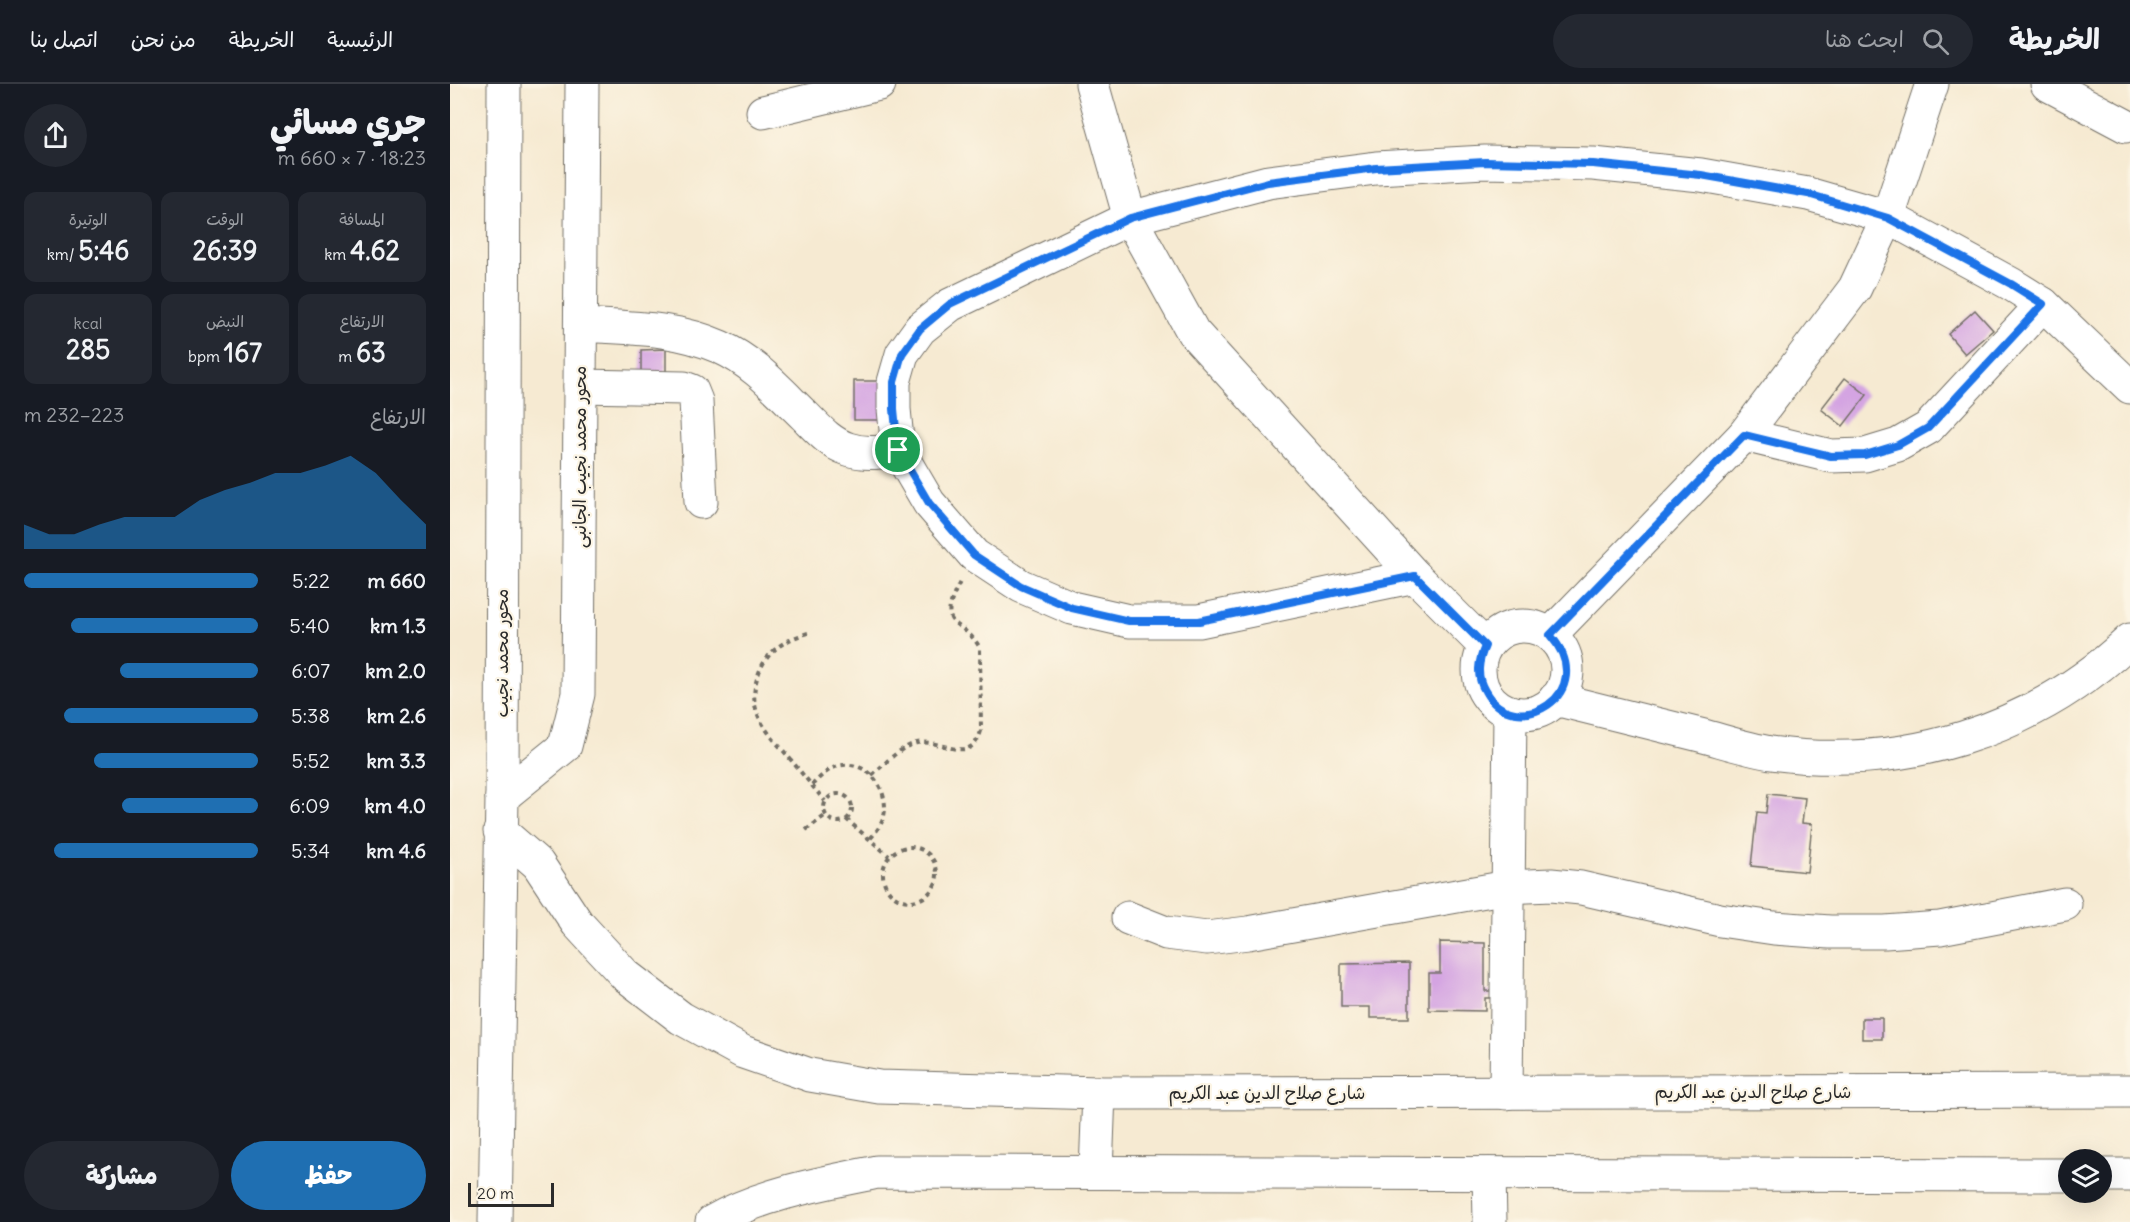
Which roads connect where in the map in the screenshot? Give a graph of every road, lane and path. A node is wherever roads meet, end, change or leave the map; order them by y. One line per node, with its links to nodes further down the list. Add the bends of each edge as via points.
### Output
1 (504, 84): 28 (street, محور محمد نجيب)
2 (582, 84): 12 (street, محور محمد نجيب الجانبى)
3 (879, 84): 7 (street)
4 (1092, 84): 9 (street)
5 (1932, 84): 10 (street)
6 (2047, 84): 8 (street)
7 (763, 112)
8 (2126, 126)
9 (1130, 218): 10 (street, via 1268,182 1376,168 1485,162 1593,164 1701,175 1808,194); 16 (street, via 950,304 920,329 902,354 894,382); 19 (street, via 1193,332)
10 (1888, 218): 11 (street); 15 (street, via 1854,288)
11 (2043, 304): 14 (street); 15 (street, via 1928,428 1898,445 1865,455 1831,456)
12 (580, 326): 13 (street, محور محمد نجيب الجانبى); 16 (street, via 657,330 690,335 722,347 751,364 826,438 865,452)
13 (580, 386): 17 (street, via 692,391 696,400); 28 (street, محور محمد نجيب الجانبى, via 578,694 565,746)
14 (2130, 387)
15 (1744, 435): 21 (street)
16 (898, 450): 18 (street, via 929,503)
17 (701, 502)
18 (974, 555): 19 (street, via 1021,586 1072,608 1129,621 1199,621); 26 (path, via 949,609 957,626 974,638 980,648 979,739 965,750 934,742 918,743 903,749)
19 (1415, 576): 23 (street)
20 (808, 633): 27 (path, via 775,648 756,680 754,699 767,734)
21 (1550, 635): 23 (street, via 1534,627 1515,626 1498,633); 24 (street, via 1566,659 1567,674)
22 (2130, 640): 24 (street, via 2105,664 2056,697 2003,724 1946,743 1888,755 1828,758 1769,753)
23 (1485, 646): 25 (street, via 1478,672 1481,685 1488,697)
24 (1555, 699): 25 (street, via 1534,712)
25 (1510, 712): 36 (street)
26 (872, 775): 27 (path, via 854,765 838,766); 34 (path, via 880,787 884,813 880,828)
27 (812, 785): 29 (path)
28 (501, 797): 33 (street, محور محمد نجيب)
29 (825, 801): 30 (path); 31 (path, via 830,796 844,795 852,807)
30 (826, 815): 31 (path, via 832,820); 32 (path)
31 (846, 819): 34 (path)
32 (806, 830)
33 (500, 831): 40 (street, شارع صلاح الدين عبد الكريم, via 538,864 577,923 625,975 681,1018 743,1052 810,1075 879,1087); 47 (street, محور محمد نجيب)
34 (869, 840): 35 (path)
35 (889, 856): 35 (path, via 883,866 883,877 892,895 913,901 931,891 937,871 927,852 907,846)
36 (1508, 887): 37 (street, via 1581,888 1720,920 1830,932 1940,927); 38 (street, via 1207,938 1166,933); 41 (street)
37 (2065, 904)
38 (1128, 918)
39 (2130, 1091): 41 (street, شارع صلاح الدين عبد الكريم)
40 (1099, 1093): 41 (street, شارع صلاح الدين عبد الكريم); 42 (street)
41 (1506, 1093)
42 (1096, 1172): 43 (street); 48 (street, via 877,1172 771,1197)
43 (1489, 1174): 44 (street); 49 (street)
44 (2058, 1175)
45 (2112, 1175): 46 (street)
46 (2130, 1175)
47 (495, 1222)
48 (712, 1222)
49 (1490, 1222)

